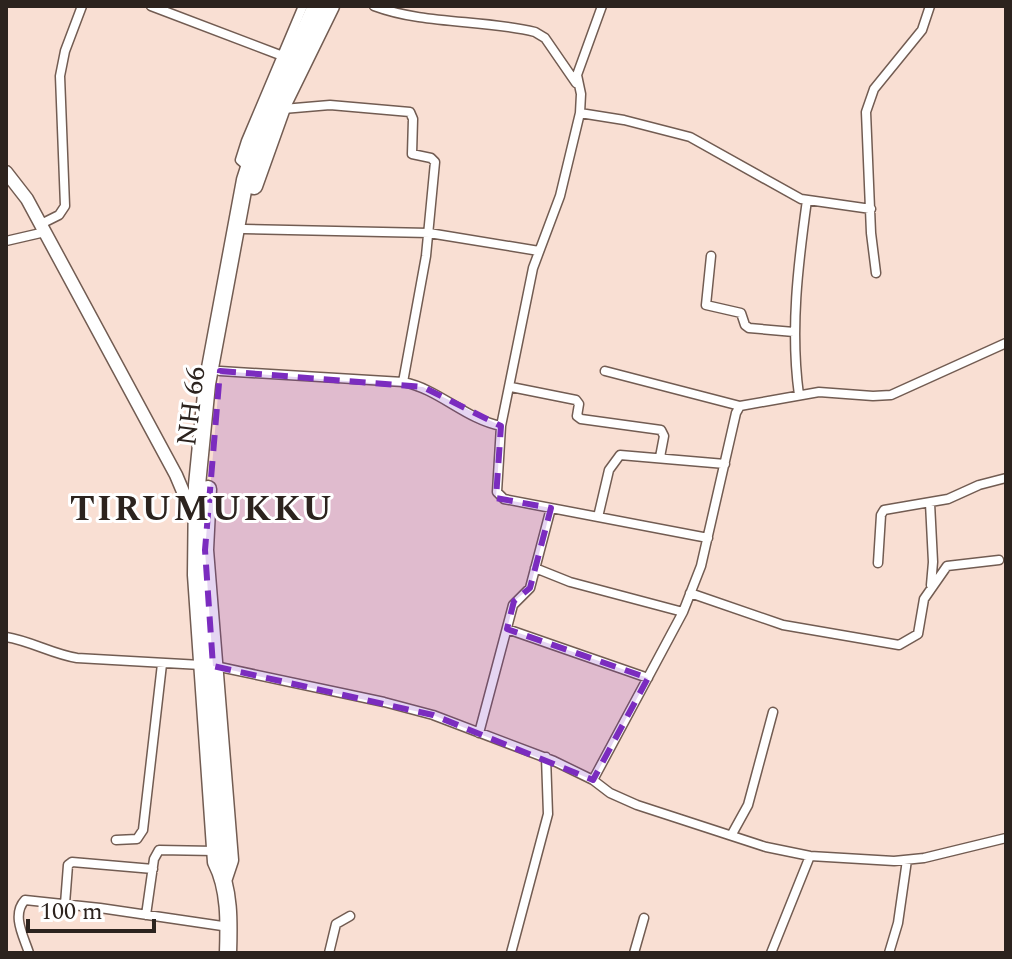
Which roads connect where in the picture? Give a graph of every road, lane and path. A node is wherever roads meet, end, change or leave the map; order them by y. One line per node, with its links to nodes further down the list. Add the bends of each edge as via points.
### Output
1 (82, 6): 19 (street, via 60,76 65,206)
2 (151, 6): 11 (street)
3 (303, 6): 11 (street)
4 (316, 6): 15 (highway, NH 66)
5 (331, 6): 10 (highway, NH 66)
6 (338, 6): 10 (street, via 329,23)
7 (374, 6): 12 (street, via 535,32)
8 (602, 6): 12 (street, via 577,76)
9 (930, 6): 18 (street, via 922,30 874,89 867,108)
10 (319, 28): 13 (highway, NH 66)
11 (280, 55): 15 (street, via 240,158)
12 (580, 87): 14 (street)
13 (282, 110): 20 (highway, NH 66, via 258,172); 21 (street, via 330,105 412,114 412,154 435,162)
14 (580, 113): 17 (street, via 690,137); 23 (street, via 560,196)
15 (248, 167): 39 (highway, NH 66, via 207,384)
16 (6, 172): 19 (main road)
17 (807, 200): 18 (street); 26 (street)
18 (871, 209): 25 (street)
19 (43, 228): 22 (street); 37 (main road)
20 (244, 229): 21 (street); 28 (highway, NH 66)
21 (429, 233): 23 (street); 30 (street)
22 (6, 241)
23 (539, 251): 31 (street)
24 (711, 256): 26 (street, via 706,305 741,313 749,328)
25 (876, 273)
26 (794, 332): 32 (street)
27 (1006, 343): 32 (street, via 891,395)
28 (220, 371): 30 (street); 54 (highway, NH 66, via 205,550)
29 (605, 371): 33 (street)
30 (403, 382): 34 (street)
31 (511, 387): 34 (street); 35 (street, via 576,400 581,419 661,430)
32 (799, 395): 33 (street)
33 (740, 406): 36 (street)
34 (501, 426): 41 (street, via 499,497)
35 (660, 457): 36 (street); 42 (street, via 615,458)
36 (725, 464): 44 (street)
37 (176, 475): 39 (main road); 43 (main road)
38 (1006, 478): 40 (street)
39 (197, 485): 43 (highway, NH 66)
40 (930, 503): 46 (street, via 882,512); 48 (street)
41 (551, 508): 42 (street); 47 (street)
42 (598, 517): 44 (street)
43 (195, 520): 54 (highway, NH 66)
44 (708, 538): 49 (street)
45 (999, 560): 48 (street, via 947,566)
46 (878, 563)
47 (535, 568): 50 (street); 51 (street, via 528,592 513,605)
48 (930, 586): 49 (street, via 918,634 899,645 783,625)
49 (690, 593): 50 (street)
50 (683, 612): 55 (street)
51 (507, 629): 55 (street); 57 (street)
52 (6, 637): 53 (street, via 57,655)
53 (162, 664): 54 (street); 62 (street, via 143,830 137,839)
54 (207, 665): 57 (street, via 384,702); 63 (highway, NH 66); 67 (highway, NH 66, via 230,860)
55 (648, 678): 59 (street)
56 (773, 712): 60 (street, via 748,805)
57 (479, 733): 58 (street)
58 (546, 757): 59 (street); 76 (street, via 548,814)
59 (593, 780): 60 (street, via 637,805)
60 (732, 834): 64 (street)
61 (1006, 838): 65 (street)
62 (116, 840)
63 (216, 851): 66 (street, via 161,849); 67 (highway, NH 66)
64 (810, 856): 65 (street); 78 (street)
65 (907, 860): 79 (street)
66 (153, 869): 68 (street, via 72,862); 69 (street)
67 (224, 878): 72 (highway, NH 66)
68 (65, 904): 69 (street); 73 (street, via 22,902 18,919)
69 (146, 915): 72 (street)
70 (350, 916): 75 (street, via 336,924)
71 (644, 918): 77 (street)
72 (229, 927): 74 (highway, NH 66)
73 (29, 953)
74 (228, 953)
75 (329, 953)
76 (511, 953)
77 (634, 953)
78 (771, 953)
79 (889, 953)

